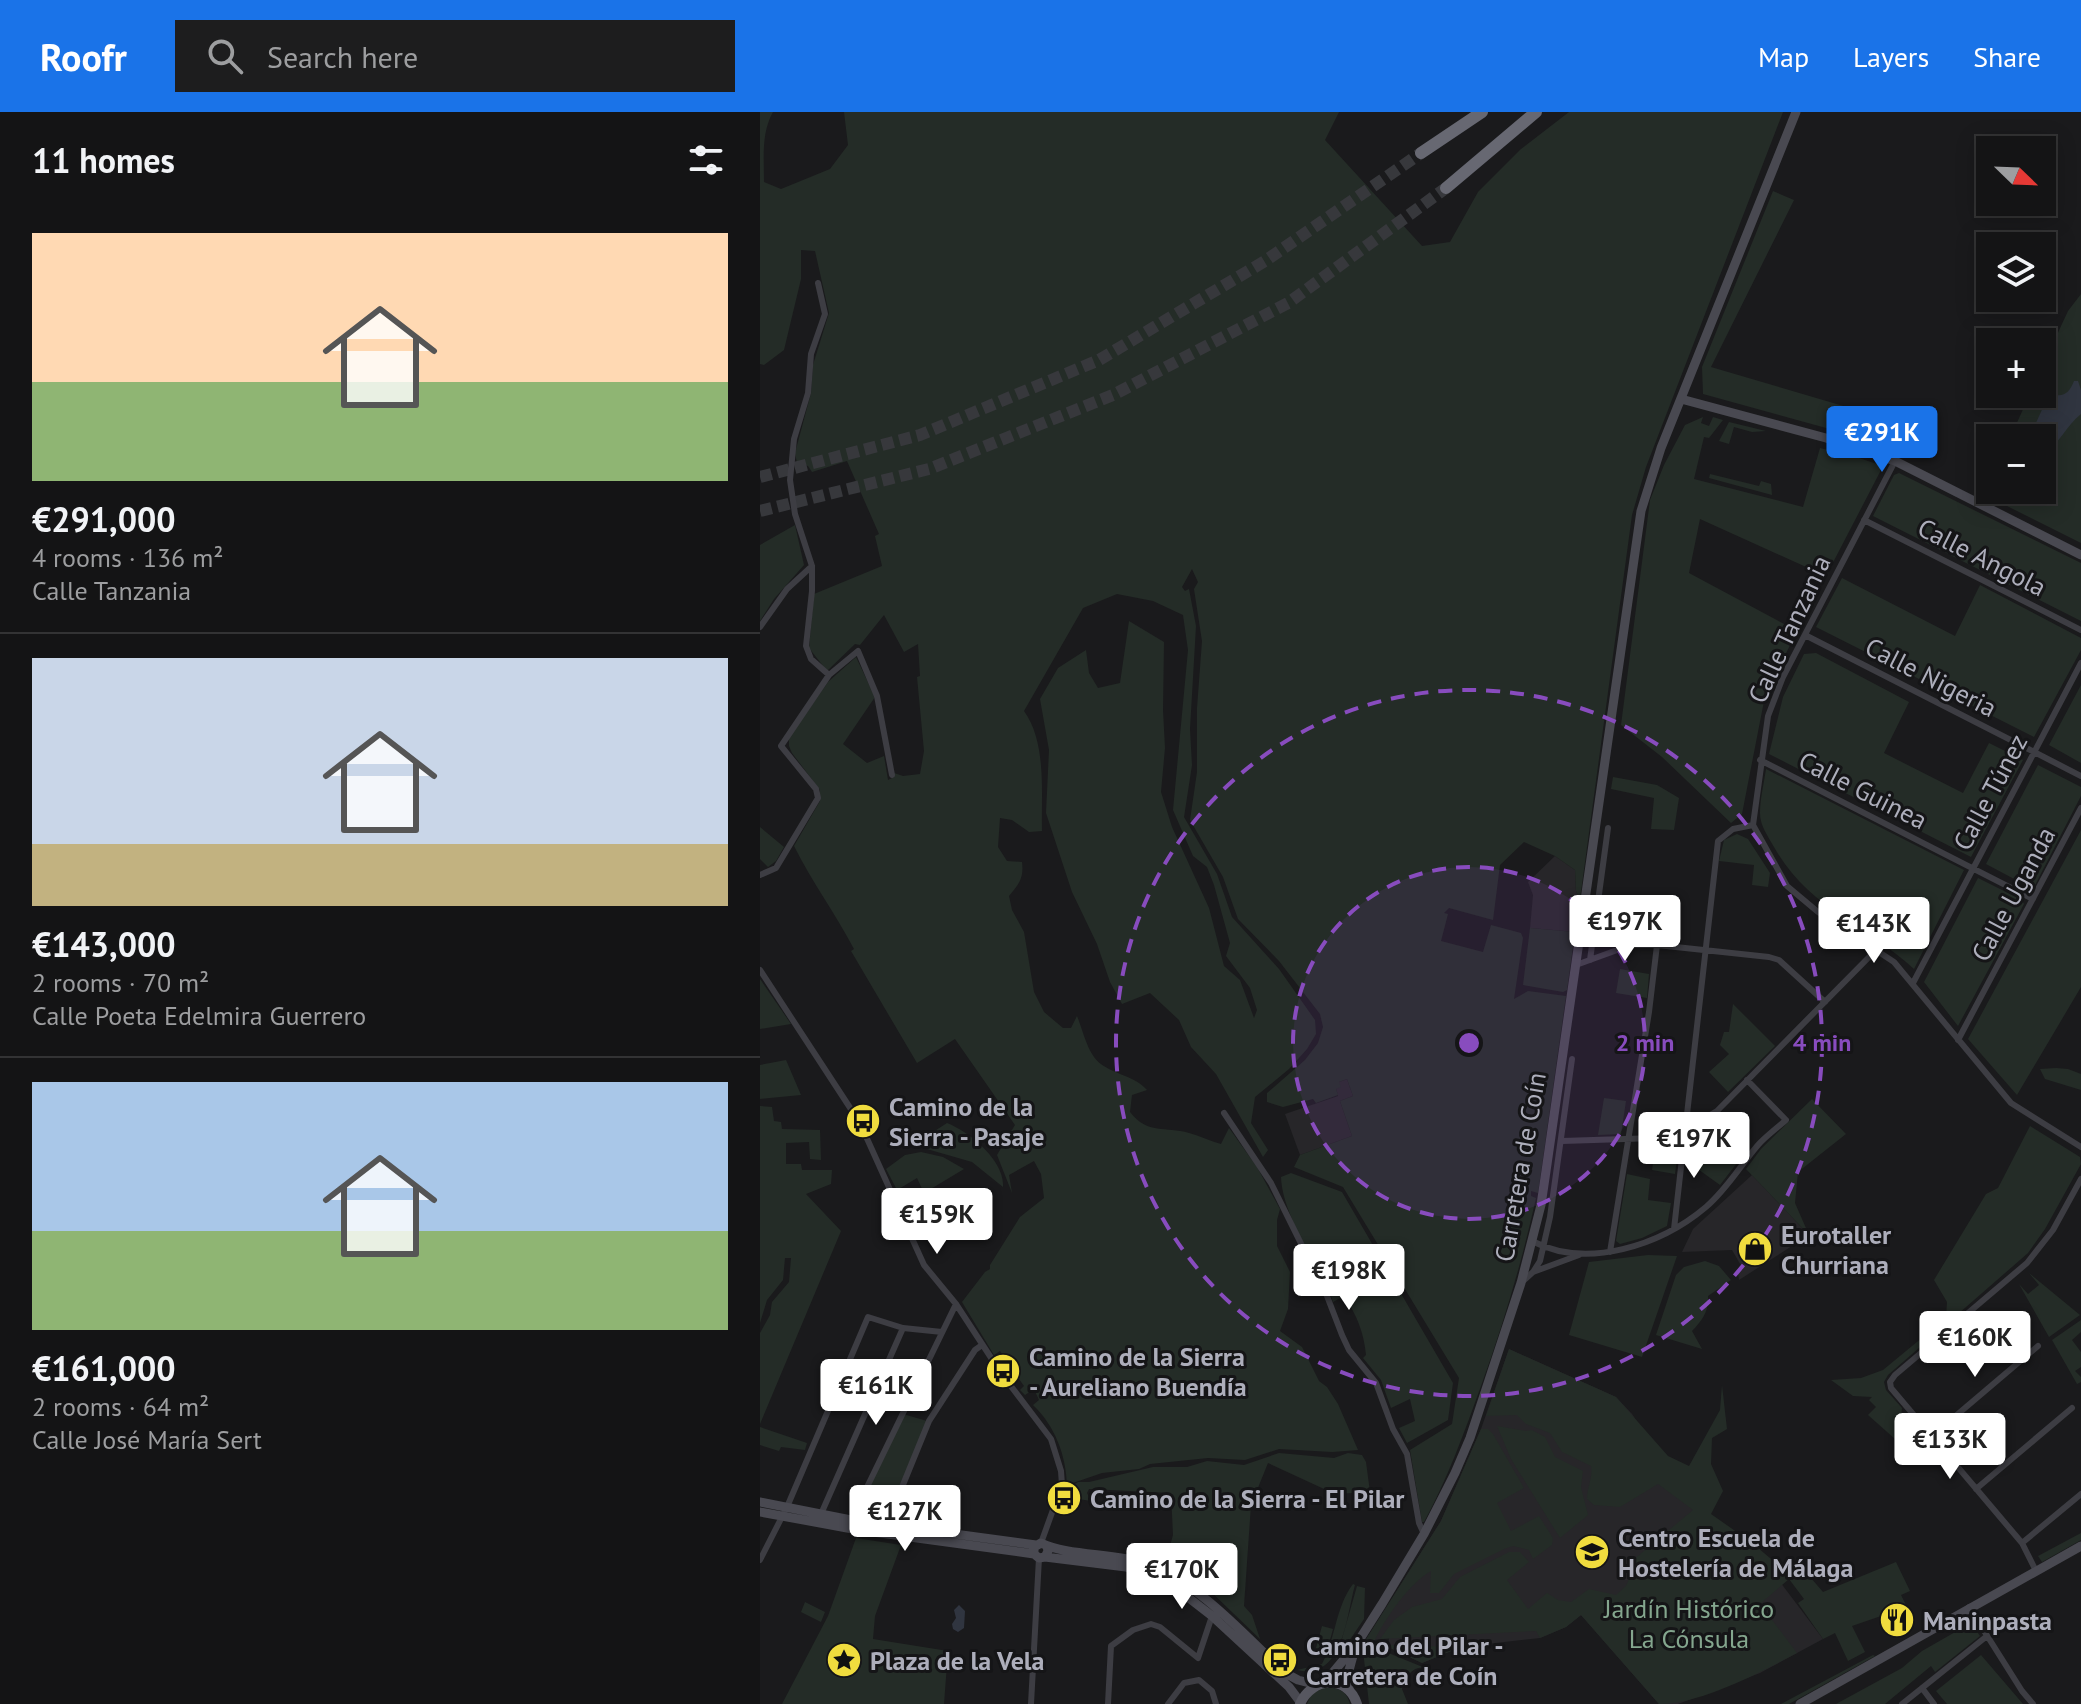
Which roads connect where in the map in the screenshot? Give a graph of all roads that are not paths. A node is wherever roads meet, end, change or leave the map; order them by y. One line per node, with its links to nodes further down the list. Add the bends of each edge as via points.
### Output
1 (1482, 112): 4 (highway)
2 (1536, 112): 5 (highway)
3 (1796, 112): 7 (street, Carretera de Coín)
4 (1421, 153)
5 (1446, 188)
6 (818, 283): 11 (street, via 825,314 811,354 790,480)
7 (1681, 399): 8 (street); 31 (street, Carretera de Coín, via 1641,511)
8 (1895, 461): 9 (street, Calle Tanzania); 10 (street)
9 (1864, 520): 13 (street, Calle Angola); 14 (street, Calle Tanzania)
10 (2081, 555)
11 (812, 566): 12 (street, via 787,589); 16 (street, via 806,646 811,659)
12 (760, 627)
13 (2081, 630)
14 (1805, 635): 17 (street, Calle Nigeria); 18 (street, Calle Tanzania, via 1768,716)
15 (2081, 663): 17 (street, Calle Túnez)
16 (829, 675): 19 (street, via 858,651 877,696); 25 (street, via 781,746 818,798 776,868)
17 (2034, 752): 20 (street, Calle Nigeria); 24 (street, Calle Túnez)
18 (1760, 760): 22 (street, Calle Tanzania); 24 (street, Calle Guinea)
19 (892, 775)
20 (2081, 776)
21 (2081, 808): 26 (street, Calle Uganda)
22 (1753, 825): 28 (street, via 1787,886); 29 (street, via 1733,829 1718,841)
23 (1608, 828): 30 (street)
24 (1973, 868): 26 (street, Calle Guinea); 33 (street, Calle Túnez)
25 (760, 875)
26 (2033, 899): 35 (street, Calle Uganda)
27 (1657, 945): 29 (street); 30 (street, via 1631,945); 41 (street)
28 (1877, 949): 33 (street); 34 (street)
29 (1705, 950): 34 (street, via 1779,960); 39 (street)
30 (1590, 960): 31 (street)
31 (1576, 965): 45 (street, Carretera de Coín)
32 (760, 970): 51 (street, via 860,1123 924,1265)
33 (1913, 983): 35 (street)
34 (1825, 1002): 37 (street)
35 (1958, 1040): 42 (street, via 2011,1103)
36 (1572, 1059): 40 (street, Carretera de Coín)
37 (1747, 1080): 39 (street, via 1717,1111); 44 (street, via 1786,1120 1760,1143 1727,1186)
38 (1224, 1113): 66 (street, via 1271,1183 1349,1350 1376,1383 1407,1454)
39 (1686, 1129): 41 (street); 44 (street)
40 (1562, 1141): 41 (street); 46 (street, Carretera de Coín)
41 (1628, 1141): 47 (street)
42 (2081, 1147)
43 (2081, 1179): 57 (street, via 2053,1230 2027,1263 1890,1382)
44 (1674, 1229): 47 (street)
45 (1532, 1241): 46 (street); 50 (street, Carretera de Coín)
46 (1543, 1247): 48 (street); 49 (street, Carretera de Coín)
47 (1610, 1252): 48 (street)
48 (1583, 1254): 49 (street)
49 (1533, 1272): 50 (street)
50 (1521, 1283): 66 (street, Carretera de Coín, via 1470,1438)
51 (956, 1304): 53 (street); 54 (street)
52 (903, 1328): 53 (street); 62 (street, via 868,1317); 63 (street)
53 (942, 1332): 64 (street)
54 (982, 1345): 65 (street, via 929,1421); 69 (street, via 1044,1427 1056,1452 1062,1485)
55 (2038, 1346): 57 (street)
56 (2072, 1408): 58 (street)
57 (1932, 1436): 58 (street)
58 (1976, 1489): 67 (street)
59 (2081, 1494): 67 (street)
60 (760, 1502): 62 (street)
61 (760, 1512): 62 (street)
62 (784, 1512): 63 (street); 69 (street, via 858,1530); 70 (street)
63 (821, 1514): 64 (street)
64 (851, 1520): 65 (street)
65 (887, 1524): 69 (street)
66 (1424, 1534): 75 (street, Carretera de Coín)
67 (2022, 1543): 71 (street)
68 (2081, 1546): 71 (street)
69 (1040, 1550): 73 (street, via 1145,1572 1167,1581); 76 (street, via 1127,1558 1162,1570 1190,1586 1285,1673); 80 (street)
70 (760, 1560)
71 (2036, 1571): 72 (street)
72 (1969, 1607): 74 (street); 85 (street)
73 (1212, 1616): 79 (street); 81 (street, via 1198,1658 1151,1624 1118,1640 1111,1646)
74 (1987, 1636): 77 (street); 88 (street)
75 (1356, 1645): 76 (street, Carretera de Coín); 78 (street, Carretera de Coín)
76 (1321, 1684): 78 (main road, via 1338,1683); 79 (main road)
77 (1922, 1688): 86 (street); 87 (street)
78 (1349, 1690): 84 (main road)
79 (1301, 1703)
80 (1031, 1704)
81 (1108, 1704)
82 (1168, 1704): 83 (street, via 1184,1683 1199,1680 1212,1691)
83 (1216, 1704)
84 (1357, 1704)
85 (1800, 1704)
86 (1902, 1704)
87 (1934, 1704)
88 (2033, 1704)

